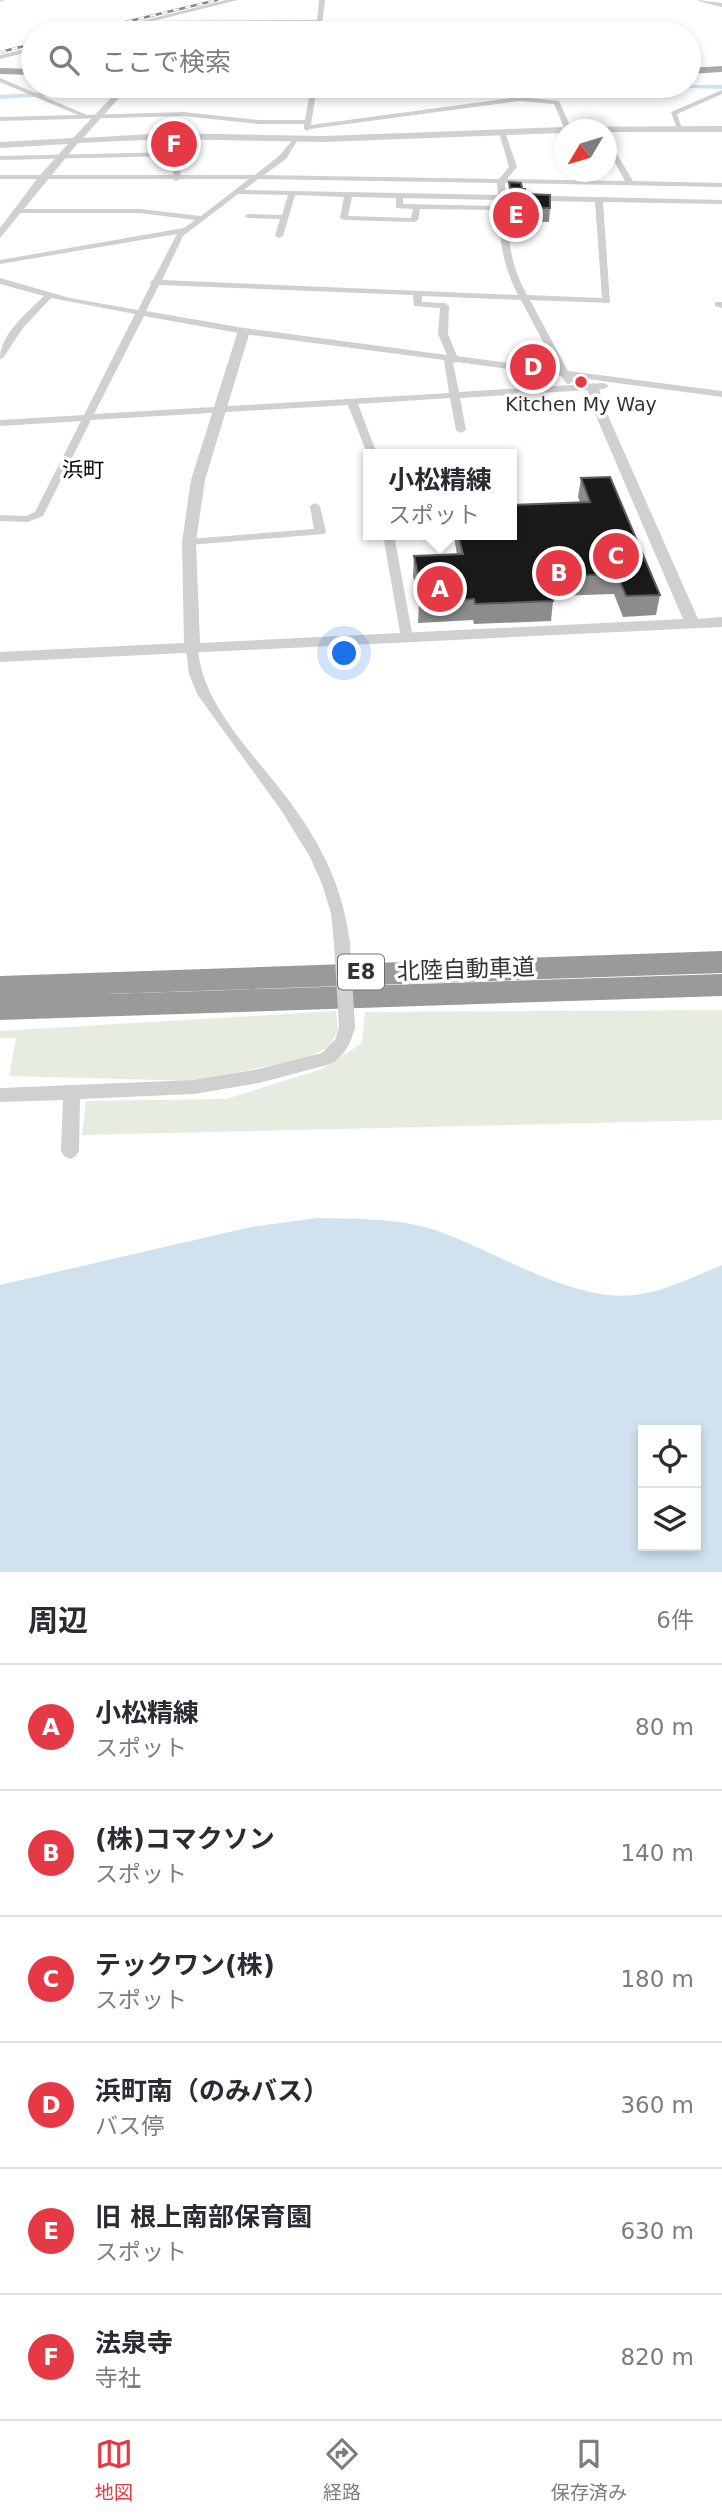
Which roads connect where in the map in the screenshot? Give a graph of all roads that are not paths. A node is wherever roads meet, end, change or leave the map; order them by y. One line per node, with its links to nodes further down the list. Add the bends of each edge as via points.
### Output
1 (234, 0): 5 (street)
2 (322, 0): 6 (street)
3 (700, 0): 4 (street)
4 (722, 5)
5 (148, 21)
6 (318, 21)
7 (21, 52): 8 (street)
8 (0, 57)
9 (701, 71): 10 (main road)
10 (721, 71)
11 (0, 72): 12 (main road)
12 (21, 72)
13 (0, 80): 14 (street)
14 (21, 89)
15 (722, 92): 24 (street, via 673,113)
16 (41, 98): 20 (street)
17 (115, 98): 19 (street)
18 (312, 98): 23 (street)
19 (99, 116): 20 (street); 23 (street, via 209,115); 32 (street)
20 (85, 117): 21 (street)
21 (0, 119)
22 (564, 119): 23 (street, via 557,102 539,99)
23 (307, 125): 31 (street)
24 (679, 128): 25 (street); 26 (street)
25 (617, 129)
26 (722, 129)
27 (554, 130): 28 (street)
28 (502, 132): 31 (street); 44 (street, via 513,167)
29 (187, 136): 30 (street); 31 (street); 34 (street)
30 (145, 137): 32 (street); 35 (street)
31 (300, 138): 42 (street)
32 (74, 142): 33 (street); 36 (street)
33 (0, 145)
34 (178, 154): 35 (street); 41 (street)
35 (138, 155): 36 (street)
36 (61, 156): 37 (street); 40 (street)
37 (0, 158)
38 (617, 158): 45 (street)
39 (0, 177): 40 (street)
40 (43, 177): 41 (street); 57 (street)
41 (176, 179): 42 (street)
42 (253, 179): 43 (street); 47 (street)
43 (389, 179): 44 (street); 50 (street)
44 (501, 181): 45 (street); 52 (street)
45 (630, 183): 46 (street)
46 (722, 185)
47 (235, 192): 48 (street); 59 (street)
48 (292, 193): 49 (street); 60 (street)
49 (348, 196): 50 (street); 55 (street, via 344,218 414,220)
50 (388, 196): 51 (street)
51 (399, 196): 52 (street); 55 (street, via 399,206)
52 (503, 198): 53 (street); 56 (street)
53 (598, 199): 54 (street); 69 (street, via 607,301)
54 (722, 201)
55 (416, 206): 56 (street)
56 (502, 208): 69 (street, via 504,246)
57 (18, 211): 59 (street, via 140,211); 62 (street)
58 (248, 216): 60 (street)
59 (201, 218): 61 (street)
60 (285, 218): 63 (street)
61 (186, 230): 64 (street); 66 (street)
62 (0, 235)
63 (279, 236)
64 (0, 262)
65 (0, 281): 68 (street)
66 (154, 282): 67 (street); 70 (street)
67 (418, 293): 69 (street); 73 (street, via 417,304 445,306 443,334)
68 (50, 294): 70 (street); 72 (street, via 19,326)
69 (524, 298): 74 (street)
70 (139, 311): 71 (street); 82 (street)
71 (244, 331): 73 (street); 81 (street)
72 (0, 356)
73 (451, 360): 74 (street); 79 (street)
74 (565, 374): 75 (street); 77 (street)
75 (640, 384): 76 (street); 78 (street)
76 (593, 387): 77 (street); 91 (street)
77 (573, 388): 79 (street)
78 (722, 394)
79 (454, 396): 80 (street); 84 (street)
80 (352, 402): 81 (street); 85 (street)
81 (219, 410): 82 (street); 89 (street, via 198,480)
82 (87, 417): 83 (street); 87 (street, via 39,514 28,519)
83 (0, 423)
84 (461, 430)
85 (370, 449)
86 (315, 506): 89 (street, via 320,532)
87 (0, 518)
88 (389, 540): 92 (street)
89 (189, 542): 93 (street)
90 (722, 622): 91 (street)
91 (693, 624): 92 (street)
92 (407, 638): 93 (street)
93 (192, 649): 94 (street); 99 (street, bridge, via 195,682 295,817 334,891 342,943 347,1027 343,1042 327,1058 302,1066 194,1087)
94 (0, 657)
95 (722, 962): 97 (highway, 北陸自動車道 / E8)
96 (722, 985): 98 (highway, 北陸自動車道 / E8)
97 (0, 987)
98 (0, 1009)
99 (72, 1092): 100 (street); 101 (street)
100 (2, 1096)
101 (70, 1151)

